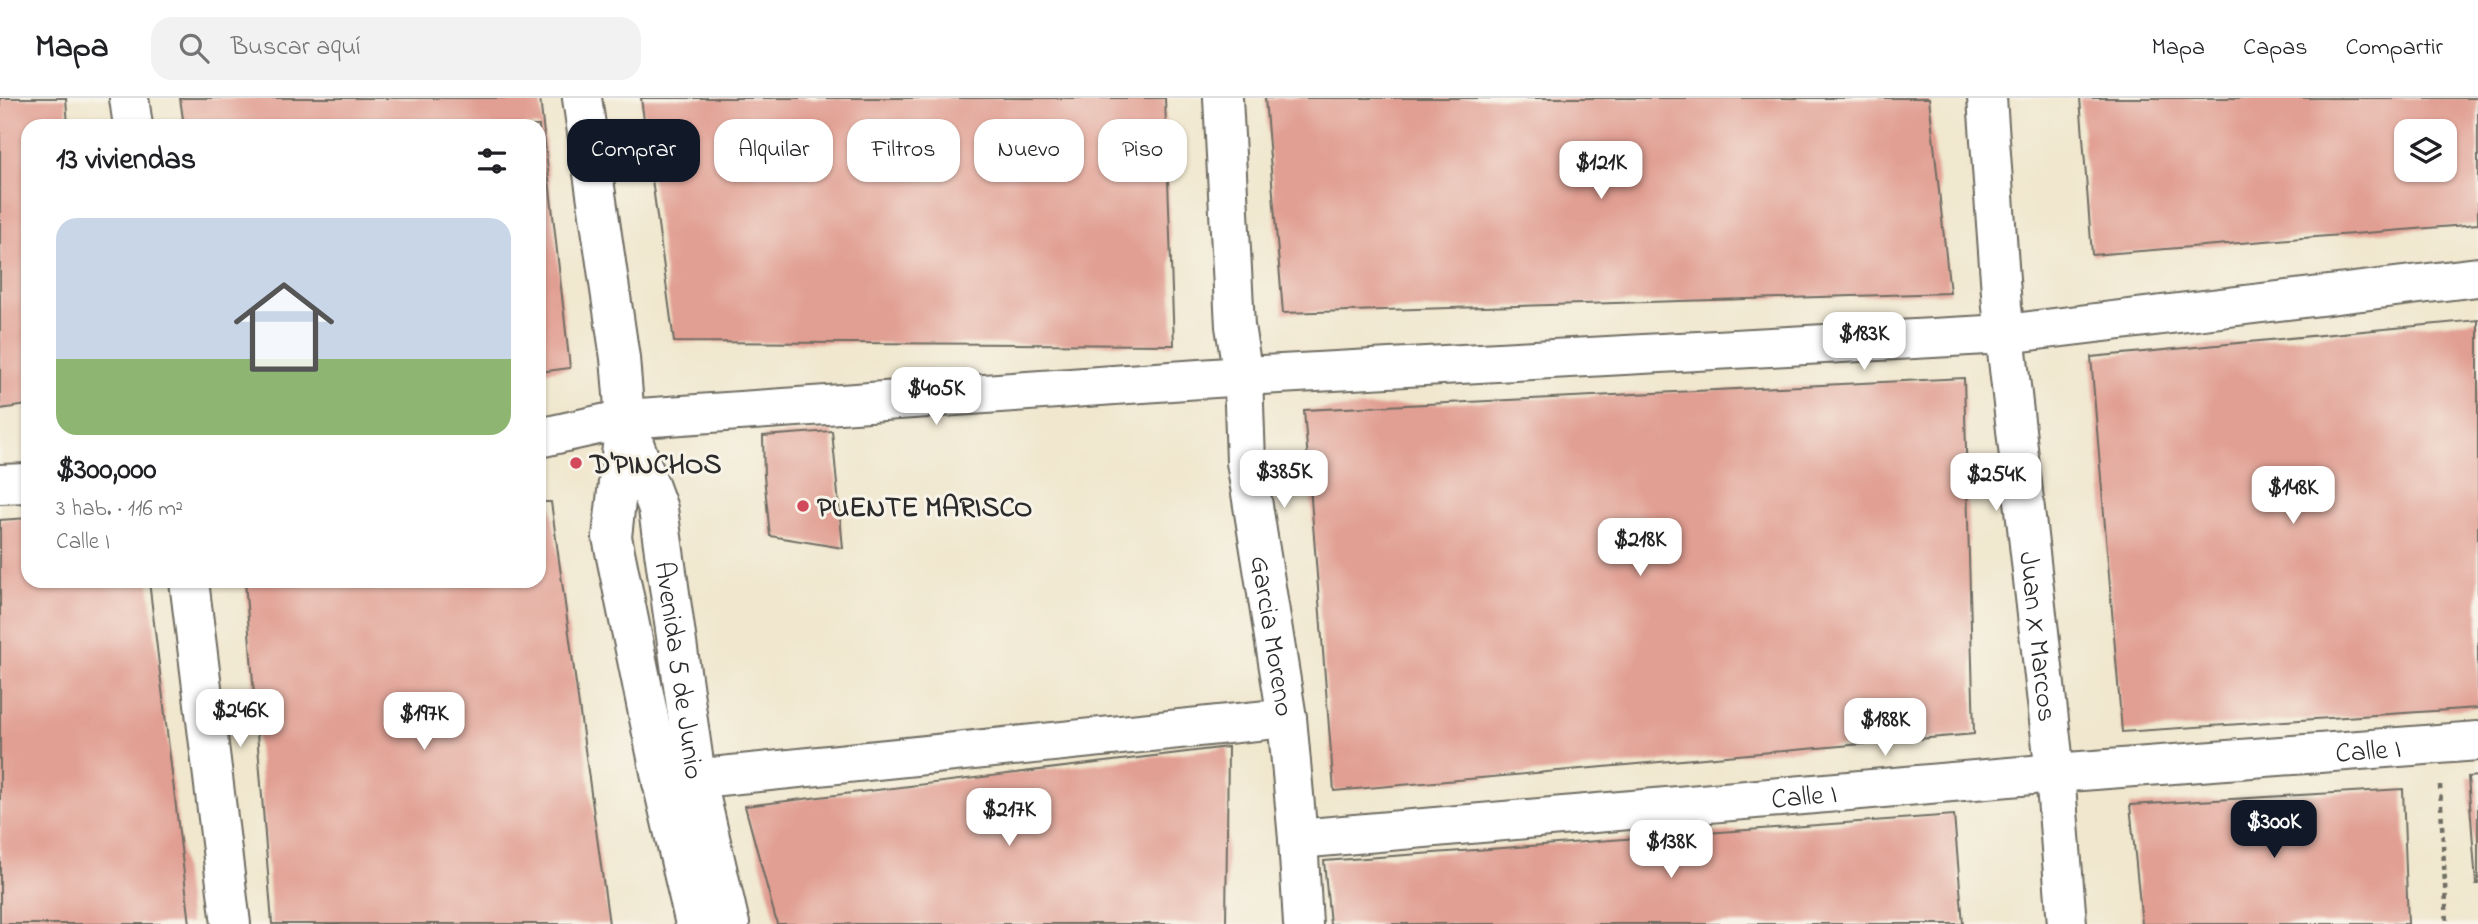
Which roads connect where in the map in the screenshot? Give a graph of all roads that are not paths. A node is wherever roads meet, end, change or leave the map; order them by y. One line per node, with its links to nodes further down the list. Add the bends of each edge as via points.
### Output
1 (129, 98): 5 (street)
2 (582, 98): 9 (street, Avenida 5 de Junio)
3 (1223, 98): 8 (street, Garcia Moreno, via 1235,326)
4 (1987, 98): 7 (street, Juan X Marcos)
5 (131, 119)
6 (2478, 277): 7 (street)
7 (2005, 334): 8 (street); 16 (street, Juan X Marcos)
8 (1243, 376): 9 (street); 14 (street, Garcia Moreno, via 1246,462)
9 (625, 419): 10 (street); 17 (street, Avenida 5 de Junio, via 658,509)
10 (546, 436)
11 (21, 483): 12 (street)
12 (0, 484)
13 (190, 588): 19 (street)
14 (1287, 718): 17 (street); 18 (street, Garcia Moreno)
15 (2478, 741): 16 (street, Calle I)
16 (2055, 773): 18 (street, Calle I); 23 (street, Juan X Marcos)
17 (679, 779): 20 (street, Avenida 5 de Junio); 21 (street, Avenida 5 de Junio)
18 (1298, 839): 22 (street, Garcia Moreno)
19 (231, 924)
20 (695, 924)
21 (730, 924)
22 (1303, 924)
23 (2067, 924)

